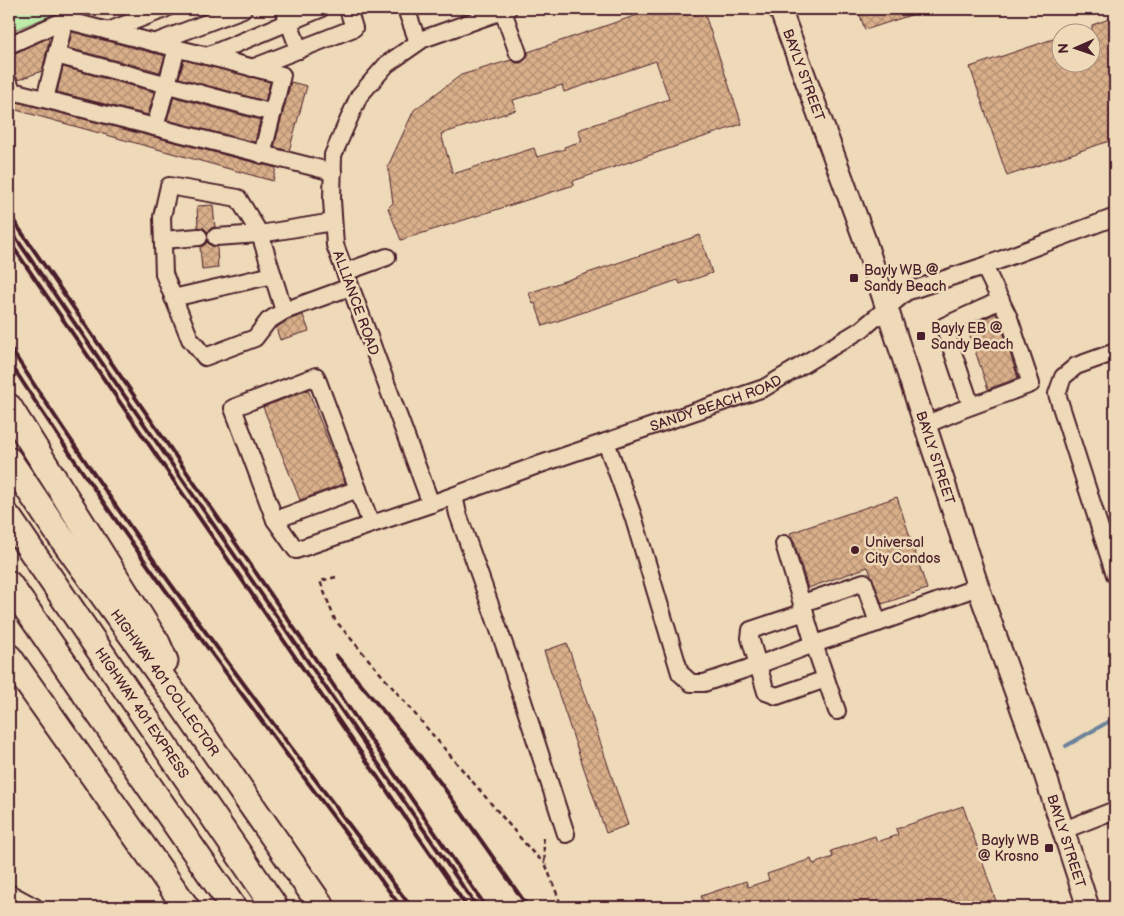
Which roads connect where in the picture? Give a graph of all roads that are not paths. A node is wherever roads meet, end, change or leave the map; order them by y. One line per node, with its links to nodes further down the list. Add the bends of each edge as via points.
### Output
1 (165, 9): 10 (street)
2 (243, 9): 12 (street)
3 (320, 9): 8 (street)
4 (348, 9): 15 (street, via 354,28)
5 (406, 9): 11 (street)
6 (780, 9): 39 (main road, BAYLY STREET)
7 (506, 10): 11 (street, ALLIANCE ROAD); 16 (street)
8 (287, 15): 15 (street); 18 (street)
9 (65, 20): 10 (street); 13 (street); 17 (street)
10 (108, 31): 12 (street)
11 (418, 42): 26 (street, ALLIANCE ROAD, via 387,64 359,96 333,155)
12 (154, 43): 14 (street)
13 (9, 45)
14 (177, 48): 18 (street); 21 (street)
15 (299, 50): 19 (street)
16 (518, 53)
17 (56, 55): 21 (street); 22 (street)
18 (207, 56): 19 (street)
19 (252, 68): 23 (street, via 282,76)
20 (9, 83): 22 (street, via 12,91)
21 (167, 84): 23 (street); 24 (street)
22 (46, 100): 24 (street)
23 (273, 113): 25 (street)
24 (155, 127): 25 (street)
25 (262, 154): 26 (street)
26 (332, 172): 28 (street, ALLIANCE ROAD)
27 (1115, 217): 34 (street, SANDY BEACH ROAD)
28 (334, 222): 29 (street); 36 (street, ALLIANCE ROAD, via 335,245)
29 (260, 234): 31 (street); 32 (street, via 238,198 169,186 162,216); 35 (street)
30 (199, 237): 32 (street)
31 (216, 237)
32 (163, 240): 37 (street, via 164,274)
33 (387, 257): 36 (street)
34 (984, 266): 38 (street); 39 (street, SANDY BEACH ROAD, via 906,292)
35 (273, 275): 37 (street); 40 (street)
36 (348, 280): 40 (street); 49 (street, ALLIANCE ROAD)
37 (173, 298): 40 (street, via 190,340 205,358 255,338 268,321)
38 (1001, 300): 42 (street, via 944,326); 42 (street, via 1031,384)
39 (887, 308): 44 (main road, BAYLY STREET); 45 (street, SANDY BEACH ROAD, via 862,329 764,388)
40 (284, 311)
41 (1115, 352): 54 (street, via 1076,366 1063,377 1057,394)
42 (971, 406): 44 (street)
43 (9, 407): 63 (highway, via 158,643)
44 (925, 425): 56 (main road, BAYLY STREET)
45 (606, 442): 48 (street, SANDY BEACH ROAD); 61 (street, via 634,516 680,673 691,683 704,683)
46 (9, 460): 63 (highway, HIGHWAY 401 COLLECTOR)
47 (358, 490): 51 (street); 51 (street, via 316,376 233,408); 52 (street)
48 (454, 496): 49 (street, SANDY BEACH ROAD); 67 (street)
49 (431, 504): 52 (street, SANDY BEACH ROAD)
50 (9, 518): 72 (highway, HIGHWAY 401 EXPRESS)
51 (275, 520): 52 (street, SANDY BEACH ROAD, via 296,550)
52 (371, 524)
53 (784, 544): 57 (street)
54 (1115, 575)
55 (9, 584): 71 (highway)
56 (978, 587): 58 (street); 66 (main road, BAYLY STREET)
57 (804, 607): 58 (street, via 864,582); 59 (street); 61 (street, via 751,630 750,638)
58 (878, 623): 59 (street)
59 (814, 644): 61 (street); 62 (street)
60 (9, 658): 70 (highway)
61 (758, 665): 62 (street, via 766,692 777,696)
62 (818, 685): 64 (street)
63 (182, 705): 73 (highway, HIGHWAY 401 COLLECTOR)
64 (837, 710)
65 (1115, 810): 66 (street)
66 (1064, 830): 74 (main road, BAYLY STREET)
67 (566, 834)
68 (9, 893): 69 (street)
69 (35, 907)
70 (186, 907)
71 (233, 907)
72 (275, 907)
73 (322, 907)
74 (1088, 907)

